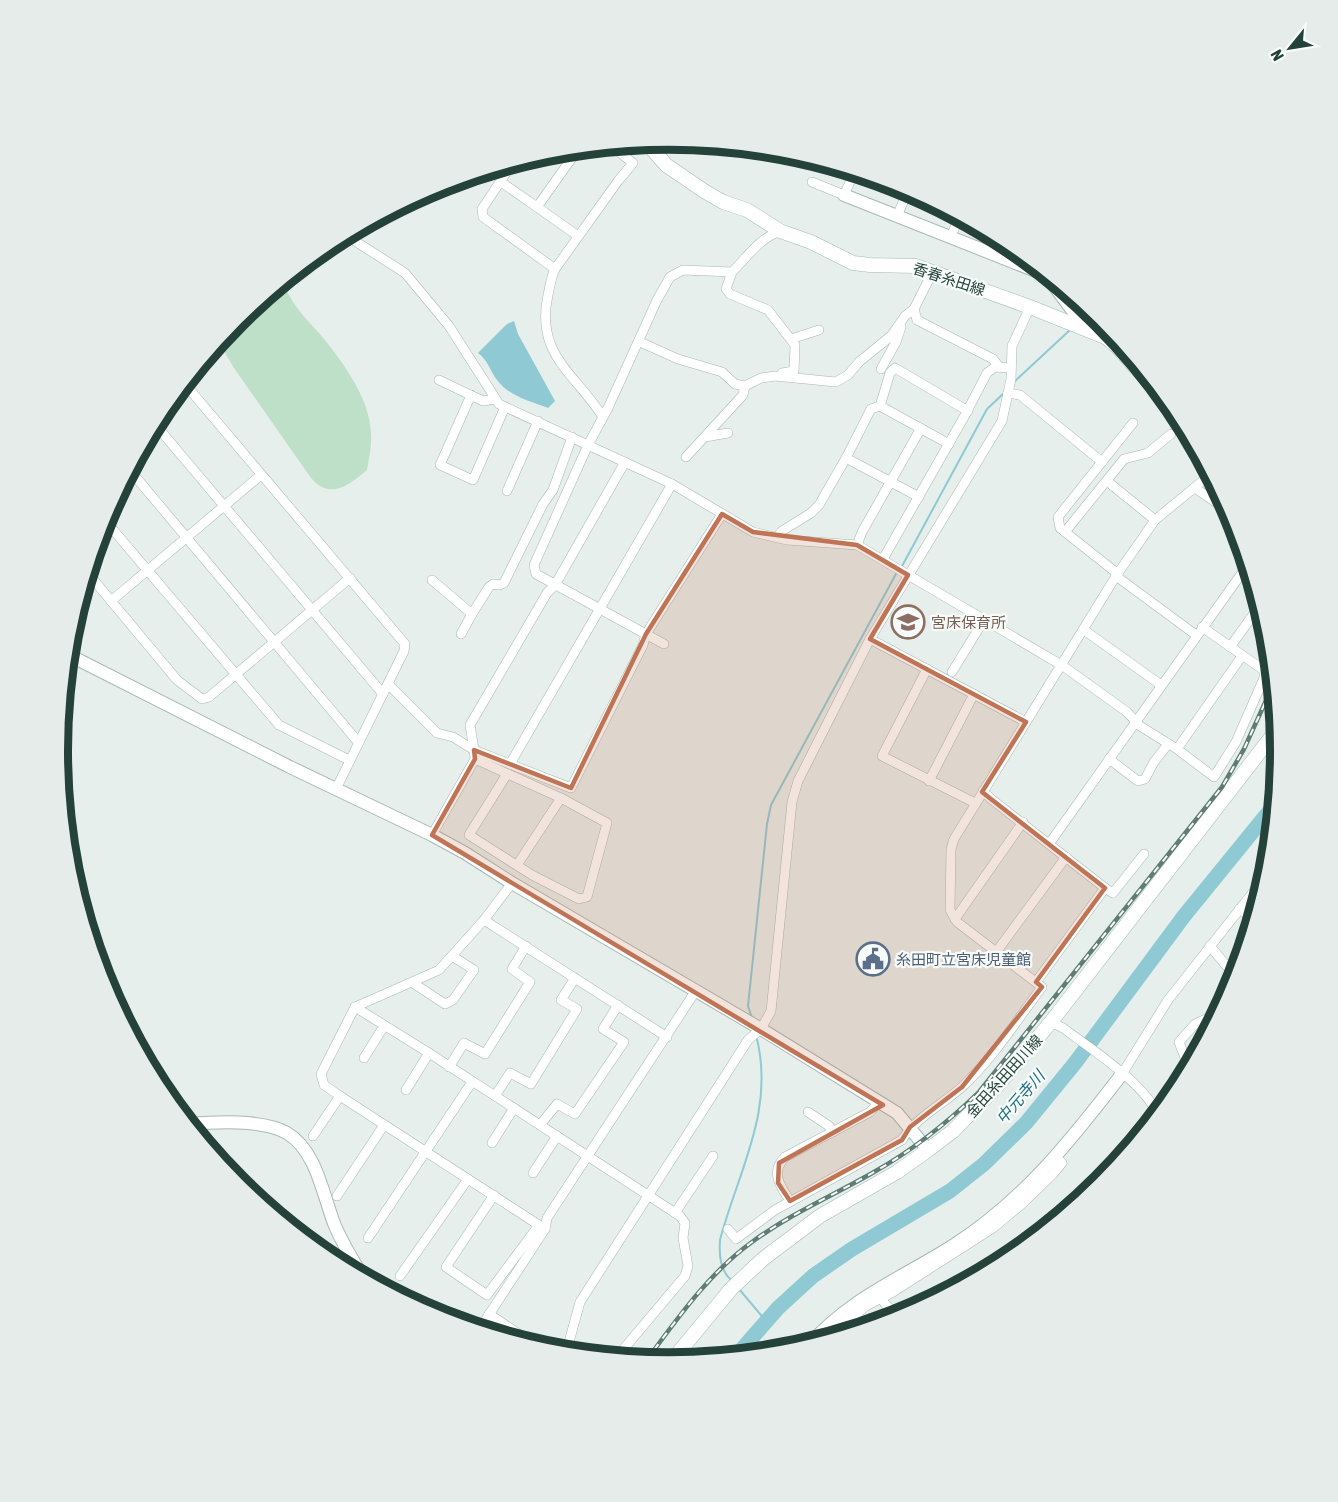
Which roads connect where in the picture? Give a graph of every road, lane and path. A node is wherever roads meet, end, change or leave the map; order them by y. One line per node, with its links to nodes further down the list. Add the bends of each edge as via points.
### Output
1 (653, 150): 13 (main road, 香春糸田線, via 666,165 704,191 747,210)
2 (619, 152): 14 (street, via 633,163)
3 (572, 158): 10 (street)
4 (507, 172): 6 (street)
5 (852, 178): 8 (street)
6 (501, 182): 10 (street); 20 (street, via 482,209 483,217)
7 (812, 182): 8 (street)
8 (844, 195): 11 (street)
9 (905, 198): 11 (street)
10 (537, 207): 14 (street)
11 (897, 216): 15 (street)
12 (957, 223): 15 (street)
13 (780, 231): 21 (main road, 香春糸田線, via 853,262 916,266); 22 (street, via 757,245)
14 (578, 236): 20 (street)
15 (950, 238): 18 (street)
16 (353, 240): 41 (street, via 405,273 449,326)
17 (1005, 253): 18 (street)
18 (1003, 258): 19 (street)
19 (1024, 266)
20 (555, 268): 45 (street, via 544,324 548,342)
21 (933, 271): 24 (main road, 香春糸田線); 25 (street)
22 (732, 272): 29 (street, via 726,289 730,294 768,310); 31 (street, via 682,270 670,277)
23 (1064, 297): 28 (street)
24 (1030, 307): 28 (main road, 香春糸田線); 33 (street, via 1012,346)
25 (914, 309): 26 (street); 32 (street, via 917,320 993,358)
26 (905, 316): 34 (street); 35 (street, via 891,336 836,382)
27 (819, 330): 29 (street)
28 (1087, 330): 30 (main road, 香春糸田線)
29 (791, 339): 35 (street, via 795,345 794,370)
30 (1108, 340)
31 (640, 342): 37 (street, via 678,360 722,372 735,384); 45 (street)
32 (999, 367): 33 (street); 44 (street, via 987,373)
33 (1011, 368): 39 (street)
34 (881, 369)
35 (775, 376): 37 (street)
36 (439, 380): 40 (street)
37 (745, 386): 53 (street, via 743,395)
38 (188, 390): 60 (street)
39 (1008, 393): 59 (street, via 1020,395); 81 (street, via 1002,421)
40 (471, 395): 41 (street); 43 (street, via 440,465 473,480)
41 (495, 399): 43 (street)
42 (880, 406): 44 (street, via 895,368); 48 (street); 57 (street, via 871,409)
43 (505, 407): 46 (street)
44 (968, 411): 54 (street)
45 (603, 417): 55 (street)
46 (538, 422): 52 (street); 67 (street)
47 (1133, 423): 59 (street)
48 (921, 428): 54 (street); 63 (street)
49 (160, 431): 70 (street)
50 (728, 433): 53 (street)
51 (1171, 434): 64 (street, via 1148,453 1124,459)
52 (572, 437): 55 (street); 92 (street, via 553,490 506,580 489,587)
53 (705, 437): 56 (street)
54 (949, 444): 68 (street)
55 (588, 445): 58 (street); 87 (street, via 534,565 536,574)
56 (686, 457)
57 (846, 458): 63 (street); 75 (street, via 819,505)
58 (625, 462): 65 (street); 87 (street)
59 (1102, 462): 74 (street, via 1058,517)
60 (261, 475): 70 (street); 83 (street)
61 (135, 476): 76 (street)
62 (1205, 479): 66 (street)
63 (891, 481): 68 (street); 77 (street)
64 (1107, 481): 72 (street); 74 (street)
65 (672, 484): 71 (street); 89 (street)
66 (1195, 488): 69 (street); 72 (street)
67 (507, 491)
68 (919, 497): 78 (street)
69 (1216, 503)
70 (224, 506): 76 (street); 90 (street)
71 (722, 514): 75 (street, via 753,532); 96 (street)
72 (1155, 520): 82 (street)
73 (111, 527): 79 (street)
74 (1065, 532): 82 (street)
75 (777, 537): 77 (street)
76 (186, 538): 79 (street); 99 (street)
77 (857, 545): 78 (street)
78 (884, 559): 81 (street)
79 (148, 570): 88 (street); 108 (street)
80 (1243, 571): 95 (street)
81 (908, 575): 93 (street); 98 (street)
82 (1117, 575): 94 (street); 95 (street)
83 (350, 578): 90 (street); 109 (street, via 405,644)
84 (432, 580): 92 (street)
85 (94, 581): 86 (street); 88 (street)
86 (92, 583)
87 (555, 585): 89 (street); 118 (street, via 470,725)
88 (111, 601): 108 (street, via 177,680 202,699)
89 (600, 609): 96 (street); 121 (street)
90 (312, 610): 99 (street); 111 (street)
91 (1254, 613): 101 (street)
92 (472, 614): 97 (street)
93 (984, 620): 104 (street); 107 (street)
94 (1084, 630): 104 (street); 110 (street)
95 (1199, 631): 101 (street); 110 (street)
96 (646, 633): 100 (street); 121 (street, via 571,788)
97 (461, 634)
98 (870, 639): 105 (street); 155 (street, via 798,781 792,802 771,1011)
99 (274, 643): 108 (street); 116 (street)
100 (664, 644)
101 (1230, 647): 102 (street)
102 (1242, 657): 106 (street); 117 (street)
103 (75, 658): 124 (street)
104 (1063, 666): 113 (street); 114 (street)
105 (927, 669): 112 (street); 123 (street, via 882,756)
106 (1265, 671): 117 (street, via 1236,742 1214,777)
107 (952, 672)
108 (235, 675): 120 (street, via 279,725)
109 (388, 684): 111 (street); 118 (street, via 437,733 453,737)
110 (1161, 685): 113 (street)
111 (383, 694): 116 (street)
112 (974, 694): 114 (street); 123 (street)
113 (1136, 721): 117 (street); 119 (street)
114 (1026, 723): 125 (street)
115 (1270, 739): 153 (main road, 金田糸田田川線)
116 (358, 742): 120 (street)
117 (1172, 747): 119 (street, via 1154,762 1145,779 1138,781)
118 (474, 754): 121 (street); 122 (street); 129 (street)
119 (1109, 759): 130 (street)
120 (349, 760): 124 (street)
121 (510, 764)
122 (507, 774): 126 (street); 133 (street, via 469,835)
123 (930, 781): 127 (street)
124 (336, 789): 129 (street)
125 (983, 791): 127 (street); 128 (street)
126 (561, 798): 133 (street); 133 (street, via 607,823 586,897 579,899)
127 (975, 803): 139 (street, via 951,849 950,910)
128 (1023, 822): 130 (street); 139 (street)
129 (432, 835): 134 (street)
130 (1049, 844): 132 (street)
131 (1144, 854): 135 (street, via 1113,893)
132 (1066, 858): 135 (street); 143 (street)
133 (517, 865)
134 (512, 883): 140 (street); 149 (street)
135 (1106, 888): 147 (street)
136 (1254, 891): 137 (street)
137 (1239, 909): 138 (street); 142 (street)
138 (1248, 915)
139 (955, 919): 143 (street)
140 (484, 920): 141 (street); 144 (street)
141 (526, 946): 146 (street); 160 (street, via 512,969 530,982 490,1045 484,1054 464,1043)
142 (1210, 946): 145 (street); 161 (street)
143 (997, 951): 147 (street)
144 (452, 956): 148 (street, via 439,970); 148 (street, via 474,970 453,1000 445,1004)
145 (1229, 969)
146 (575, 978): 150 (street); 165 (street, via 561,1000 578,1010 531,1084 510,1073)
147 (1036, 982): 173 (street, via 1042,987 976,1073)
148 (413, 983): 151 (street)
149 (695, 992): 155 (street); 156 (street)
150 (618, 1005): 156 (street); 172 (street, via 603,1029 624,1042 575,1114 557,1104)
151 (355, 1007): 154 (street); 164 (street, via 321,1074 324,1085)
152 (1207, 1019): 159 (street, via 1195,1024 1179,1042)
153 (1057, 1025): 161 (street); 178 (main road, 金田糸田田川線, via 953,1131)
154 (384, 1026): 157 (street); 158 (street)
155 (761, 1029): 166 (street); 185 (street, via 748,1040)
156 (667, 1037): 180 (street)
157 (429, 1053): 160 (street); 163 (street)
158 (364, 1058)
159 (1186, 1059)
160 (449, 1067): 162 (street)
161 (1119, 1071): 167 (street); 182 (street)
162 (472, 1082): 165 (street); 179 (street)
163 (406, 1090)
164 (340, 1096): 171 (street); 175 (street)
165 (495, 1096): 168 (street)
166 (879, 1102): 173 (street); 174 (street, via 870,1112)
167 (1154, 1106)
168 (514, 1108): 172 (street); 177 (street)
169 (808, 1112): 174 (street)
170 (198, 1124): 193 (street, via 262,1125 288,1133 307,1151 336,1227)
171 (384, 1125): 179 (street); 187 (street)
172 (540, 1125): 176 (street)
173 (910, 1127): 178 (street); 188 (street, via 902,1140)
174 (832, 1132): 188 (street, via 779,1163 778,1183)
175 (313, 1136)
176 (557, 1136): 180 (street); 183 (street)
177 (492, 1143)
178 (928, 1150): 204 (main road, 金田糸田田川線, via 786,1240 731,1289)
179 (425, 1151): 184 (street); 192 (street)
180 (588, 1156): 185 (street); 190 (street)
181 (713, 1156): 189 (street)
182 (1056, 1158): 195 (street, via 1062,1162 1053,1174 993,1228); 201 (street, via 977,1228 857,1301)
183 (533, 1173)
184 (468, 1179): 186 (street); 194 (street)
185 (648, 1194): 189 (street); 202 (street, via 580,1302)
186 (494, 1195): 190 (street); 190 (street, via 446,1267 487,1295)
187 (337, 1196)
188 (790, 1201): 191 (street, via 736,1239)
189 (675, 1213): 203 (street, via 685,1223 685,1276)
190 (542, 1227): 197 (street)
191 (728, 1230)
192 (368, 1238)
193 (356, 1264)
194 (400, 1276)
195 (882, 1298): 196 (street); 199 (street)
196 (891, 1310)
197 (489, 1314): 198 (street); 200 (street)
198 (483, 1323)
199 (841, 1327)
200 (517, 1333)
201 (820, 1333)
202 (569, 1344)
203 (623, 1350)
204 (679, 1352)

